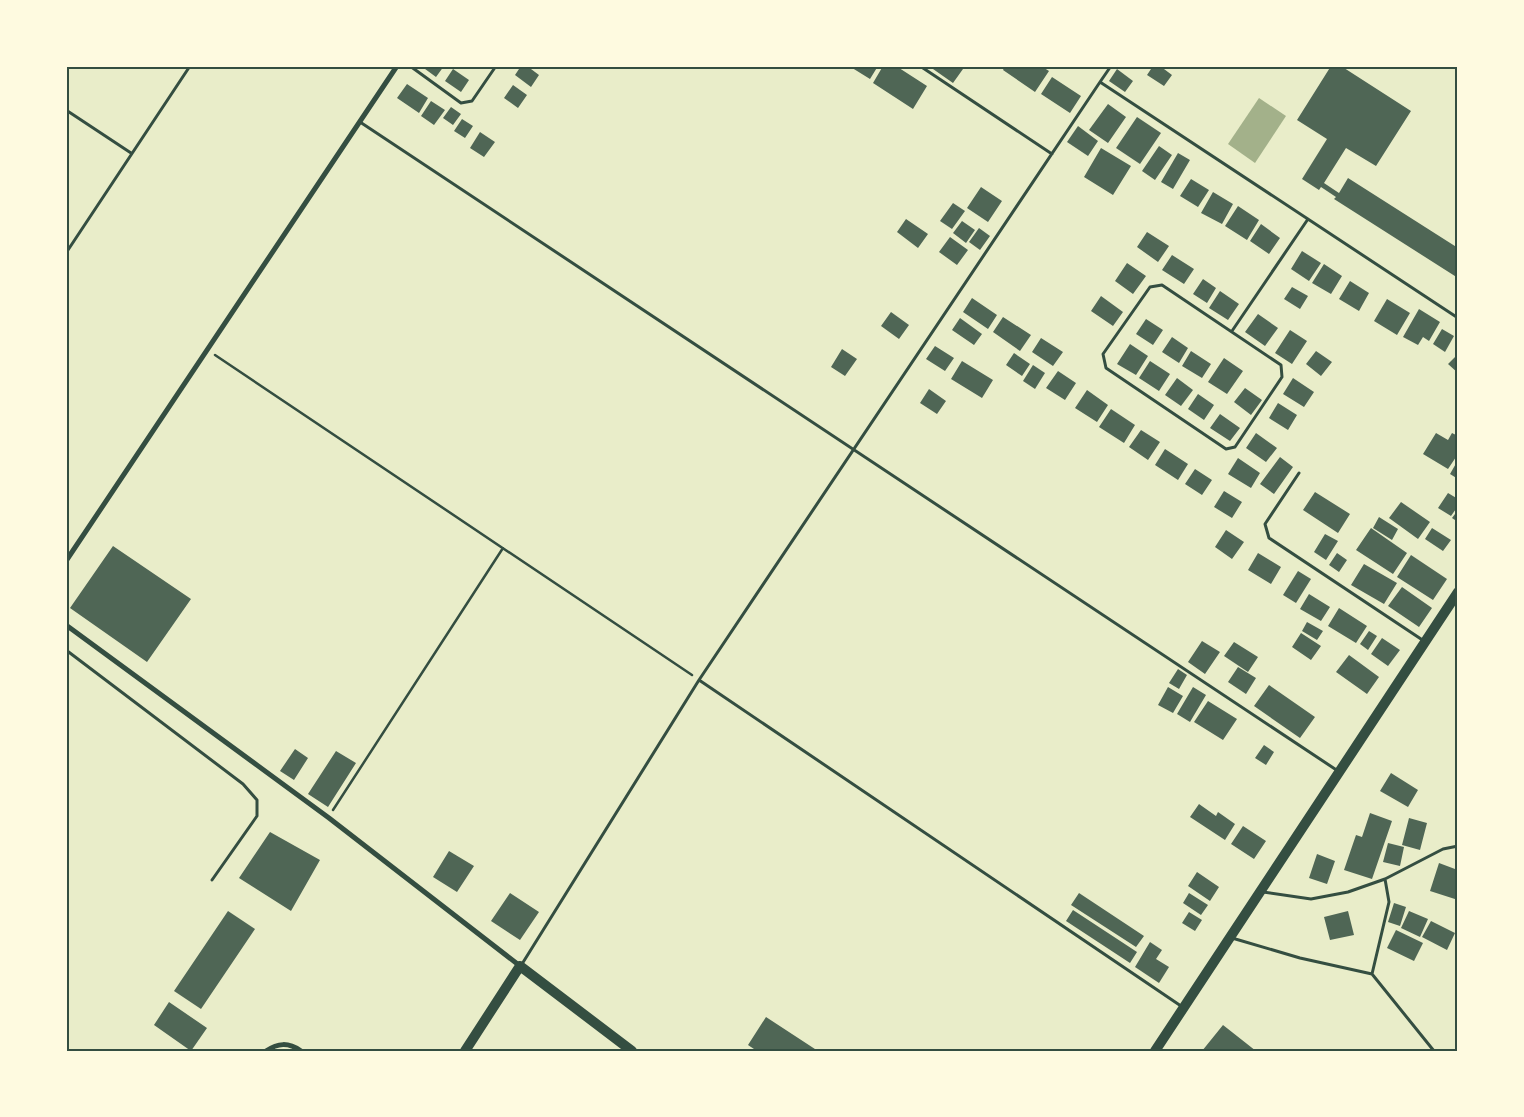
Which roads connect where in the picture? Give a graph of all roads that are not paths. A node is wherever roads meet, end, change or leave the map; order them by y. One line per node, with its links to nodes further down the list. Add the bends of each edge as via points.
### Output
1 (190, 66): 11 (lane)
2 (397, 66): 10 (street)
3 (410, 66): 4 (lane, via 461,102 472,101)
4 (496, 66)
5 (920, 66): 7 (lane)
6 (1111, 66): 8 (lane)
7 (926, 68): 12 (lane)
8 (1100, 82): 12 (lane); 13 (lane)
9 (66, 110): 11 (lane)
10 (360, 122): 17 (lane); 19 (street)
11 (132, 153): 14 (lane)
12 (1052, 154): 17 (lane)
13 (1308, 218): 15 (lane); 16 (lane)
14 (66, 253)
15 (1458, 318)
16 (1232, 331): 16 (lane, via 1162,285 1150,287 1103,354 1106,368 1226,449 1235,448 1282,377 1280,365)
17 (854, 448): 24 (lane); 25 (lane)
18 (1299, 473): 22 (lane, via 1265,524 1269,538)
19 (66, 562)
20 (1458, 592): 22 (main road)
21 (66, 625): 31 (street, via 329,818)
22 (1425, 642): 25 (main road)
23 (66, 650): 28 (lane, via 243,784 257,800 257,816)
24 (699, 680): 31 (lane); 33 (lane)
25 (1339, 772): 29 (main road)
26 (1458, 846): 27 (lane, via 1443,848)
27 (1385, 879): 29 (lane, via 1311,900); 32 (lane, via 1389,902)
28 (212, 880)
29 (1260, 891): 30 (main road)
30 (1229, 938): 32 (lane); 33 (main road)
31 (520, 966): 36 (main road); 37 (main road)
32 (1372, 974): 39 (lane)
33 (1183, 1007): 38 (main road)
34 (266, 1051): 35 (street, via 284,1044)
35 (301, 1051)
36 (465, 1051)
37 (632, 1051)
38 (1155, 1051)
39 (1434, 1051)

